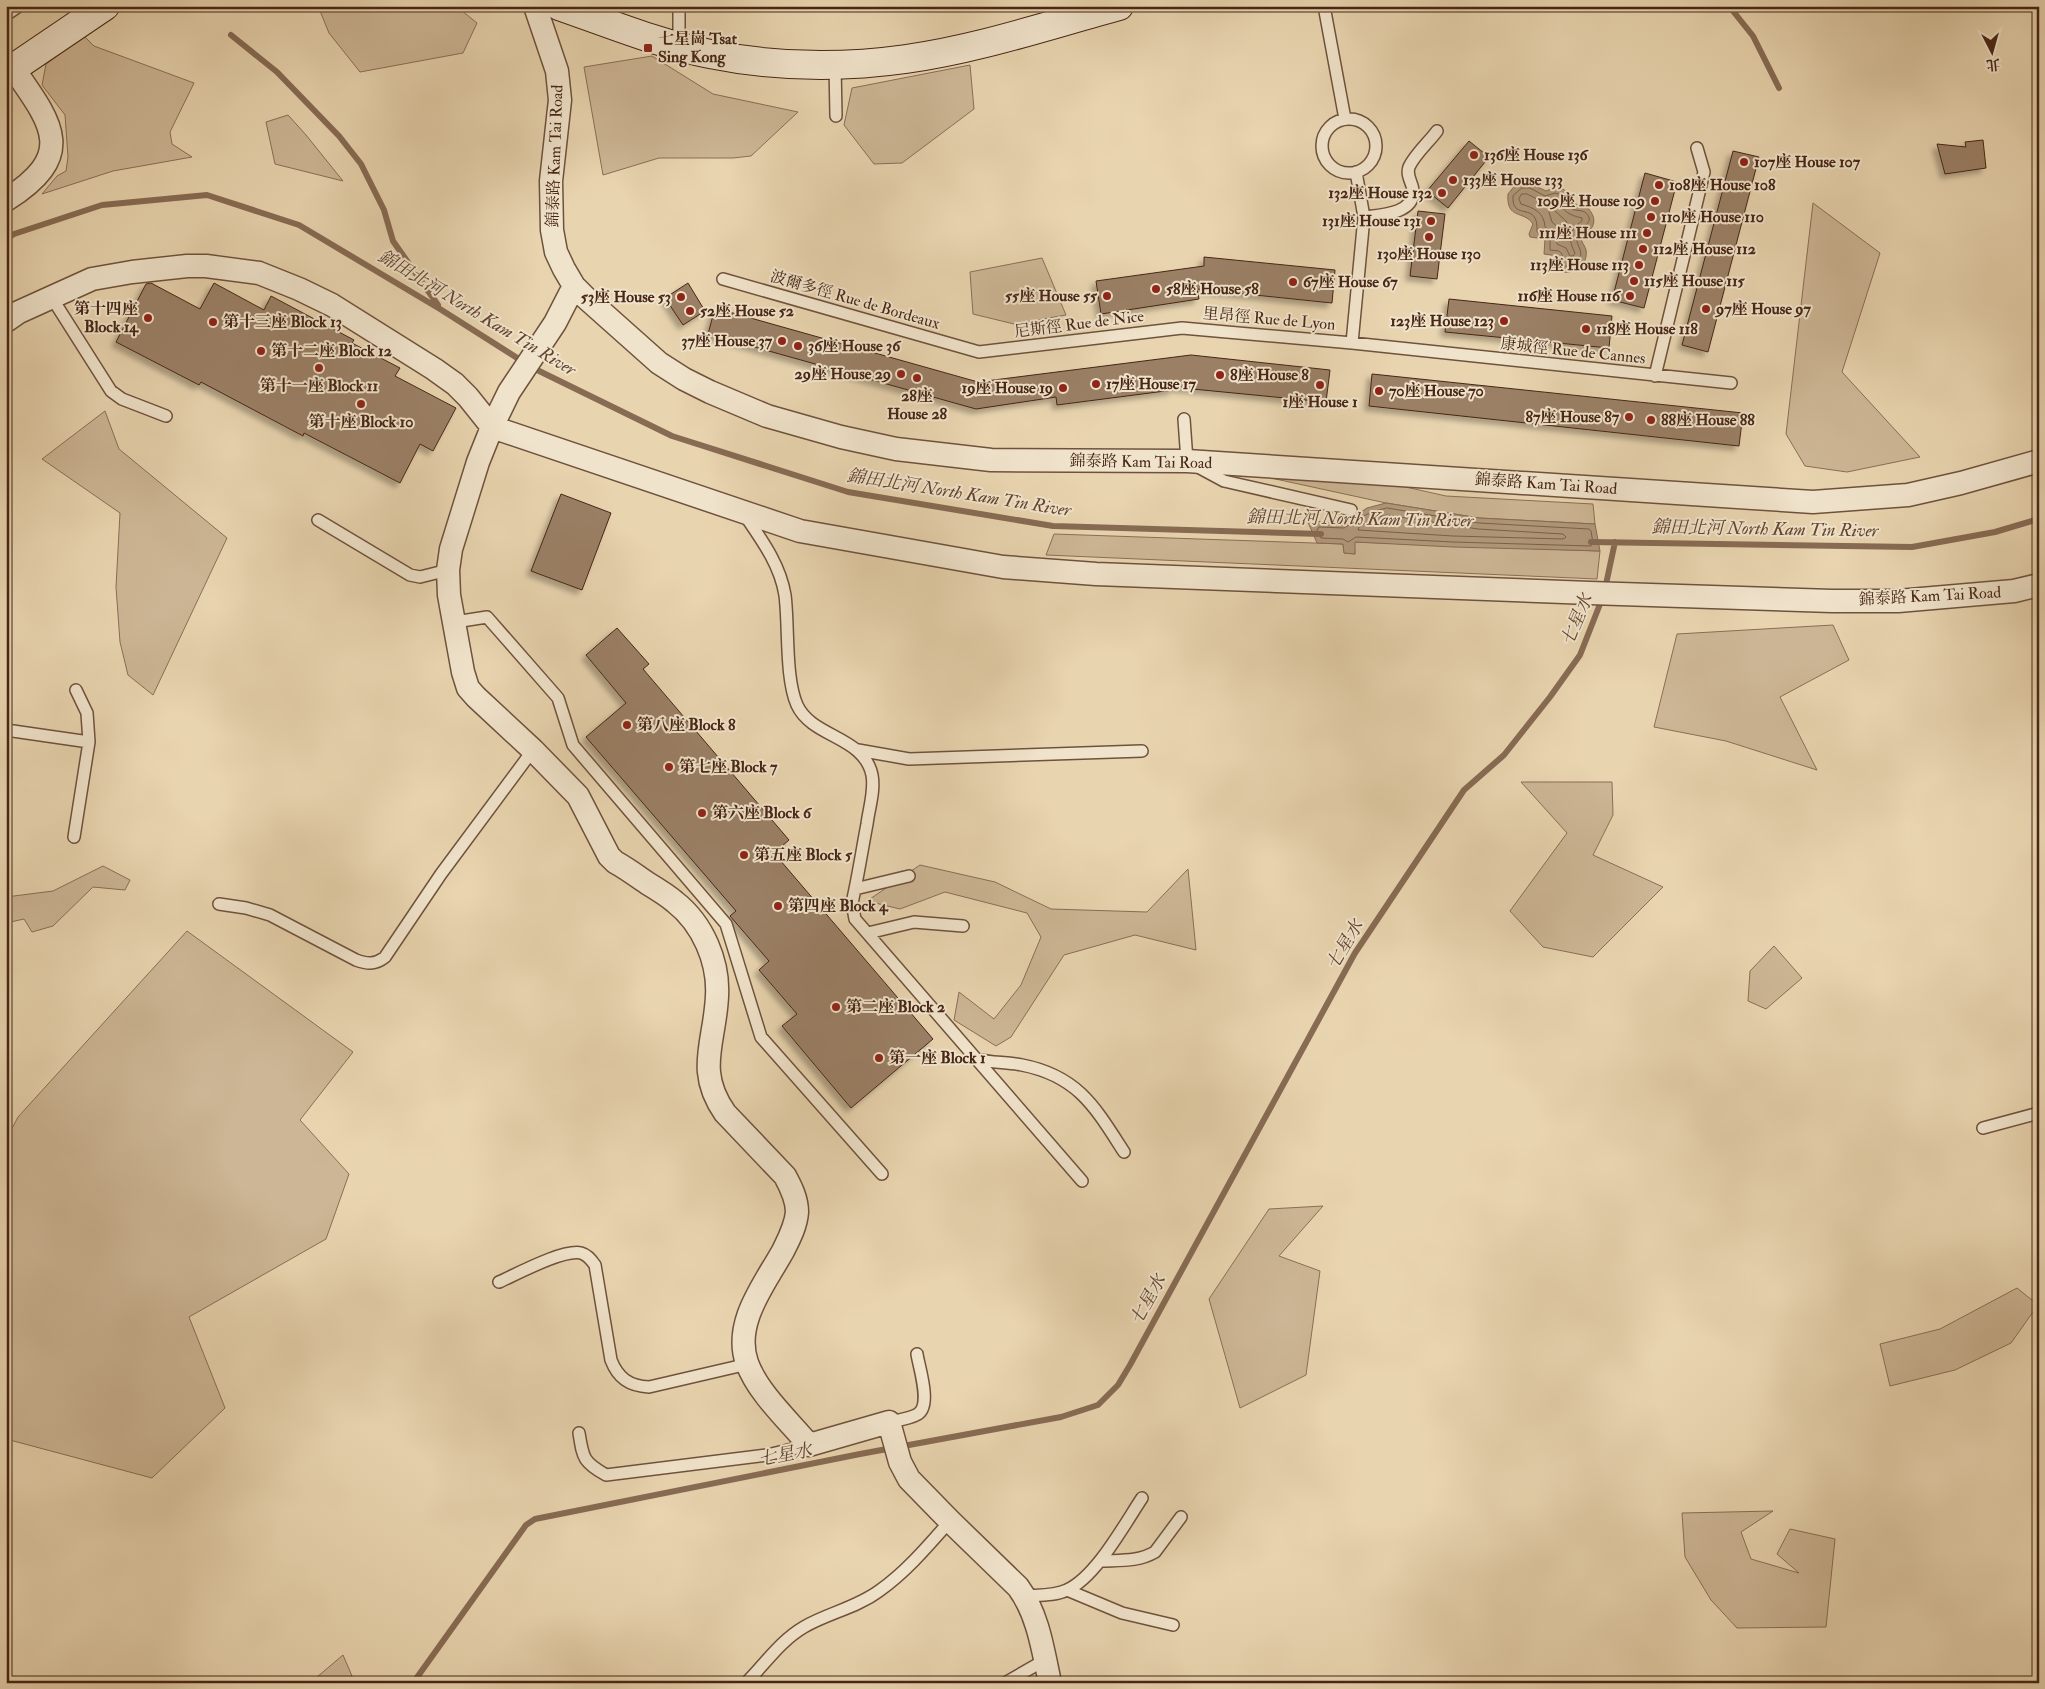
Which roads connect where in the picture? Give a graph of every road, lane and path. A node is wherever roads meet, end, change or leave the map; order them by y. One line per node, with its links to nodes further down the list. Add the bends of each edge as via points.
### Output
1 (20, 6): 8 (lane)
2 (105, 6): 11 (main road)
3 (535, 6): 20 (street, 錦泰路 Kam Tai Road, via 557,71 560,100 551,181 552,230 556,252)
4 (559, 6): 9 (main road)
5 (679, 6): 9 (lane)
6 (1120, 6): 10 (main road, via 936,54)
7 (1324, 6): 13 (lane)
8 (6, 15)
9 (679, 46): 10 (main road, via 740,60)
10 (835, 64): 12 (lane)
11 (10, 71): 17 (street, via 44,115 51,144 41,173)
12 (836, 116)
13 (1345, 119): 16 (lane, via 1354,119 1370,128 1376,145 1375,154 1364,169); 16 (lane, via 1329,127 1322,151 1331,166 1347,173)
14 (1438, 131): 18 (lane, via 1408,170 1413,191 1410,201 1392,214)
15 (1697, 148): 26 (lane, via 1704,172)
16 (1356, 172): 18 (lane)
17 (6, 200)
18 (1364, 217): 24 (lane)
19 (723, 279): 25 (lane, 波爾多徑 Rue de Bordeaux)
20 (574, 286): 30 (street, via 555,323 509,392); 31 (street, 錦泰路 Kam Tai Road, via 626,335 684,379 767,416 896,449 991,460)
21 (52, 298): 22 (street); 28 (lane, via 111,392); 30 (street, via 92,279 132,272 206,266 259,273 332,305 434,369 468,396)
22 (6, 320)
23 (1182, 328): 24 (lane, 里昂徑 Rue de Lyon); 25 (lane, 尼斯徑 Rue de Nice)
24 (1352, 343): 26 (lane, 康城徑 Rue de Cannes)
25 (979, 352)
26 (1655, 376): 27 (lane, 康城徑 Rue de Cannes)
27 (1731, 383)
28 (166, 416)
29 (1184, 419): 31 (lane)
30 (492, 427): 34 (street, 錦泰路 Kam Tai Road); 36 (street, via 451,549)
31 (1187, 461): 32 (street, 錦泰路 Kam Tai Road, via 1813,502 1908,495); 33 (lane, via 1224,481)
32 (2039, 461)
33 (1352, 510)
34 (743, 512): 37 (street, 錦泰路 Kam Tai Road, via 800,532 1003,567 1096,574 1590,594 1861,601 2014,592); 43 (lane, via 773,558 780,577 792,685 798,706 810,722)
35 (318, 520): 36 (lane, via 410,575 420,577)
36 (448, 570): 38 (street)
37 (2039, 585)
38 (454, 622): 42 (street, via 462,672 468,688); 55 (lane, via 487,616 558,698 573,745 726,924 761,1037)
39 (76, 690): 41 (lane, via 87,713)
40 (6, 730): 41 (lane)
41 (89, 742): 45 (lane)
42 (533, 750): 48 (lane, via 379,961 372,964 356,960 270,915); 59 (street, via 578,796 609,856 676,903 691,917 709,949 717,982 707,1074 711,1087 726,1113 785,1176 797,1213 792,1234 748,1314 743,1342)
43 (858, 750): 44 (lane, via 909,758); 47 (lane, via 870,767 873,787)
44 (1142, 751)
45 (74, 837)
46 (909, 876): 47 (lane)
47 (855, 889): 50 (lane, via 852,903 855,919)
48 (219, 904)
49 (963, 926): 50 (lane, via 914,922)
50 (868, 933): 51 (lane)
51 (976, 1059): 54 (lane, via 1022,1065 1068,1082 1097,1109); 56 (lane)
52 (2039, 1113): 53 (lane)
53 (1982, 1128)
54 (1124, 1152)
55 (882, 1174)
56 (1082, 1181)
57 (499, 1282): 59 (lane, via 566,1253 589,1257 596,1266 615,1371 639,1386 649,1387)
58 (917, 1354): 60 (lane, via 925,1401 923,1409 917,1415)
59 (748, 1364): 62 (street, via 761,1388)
60 (889, 1422): 62 (street); 65 (street, via 900,1462 909,1478)
61 (579, 1433): 62 (lane, via 582,1453 589,1466 606,1475 767,1455)
62 (809, 1445)
63 (1142, 1498): 66 (lane)
64 (1181, 1517): 66 (lane, via 1155,1552 1132,1560)
65 (950, 1522): 68 (street); 71 (lane, via 916,1559 878,1592 803,1628 783,1642)
66 (1101, 1560): 67 (lane, via 1077,1585)
67 (1067, 1590): 68 (lane, via 1057,1594); 69 (lane, via 1122,1613)
68 (1025, 1596): 70 (street)
69 (1174, 1625)
70 (1045, 1660): 72 (lane); 73 (street)
71 (746, 1683)
72 (1005, 1683)
73 (1050, 1683)

